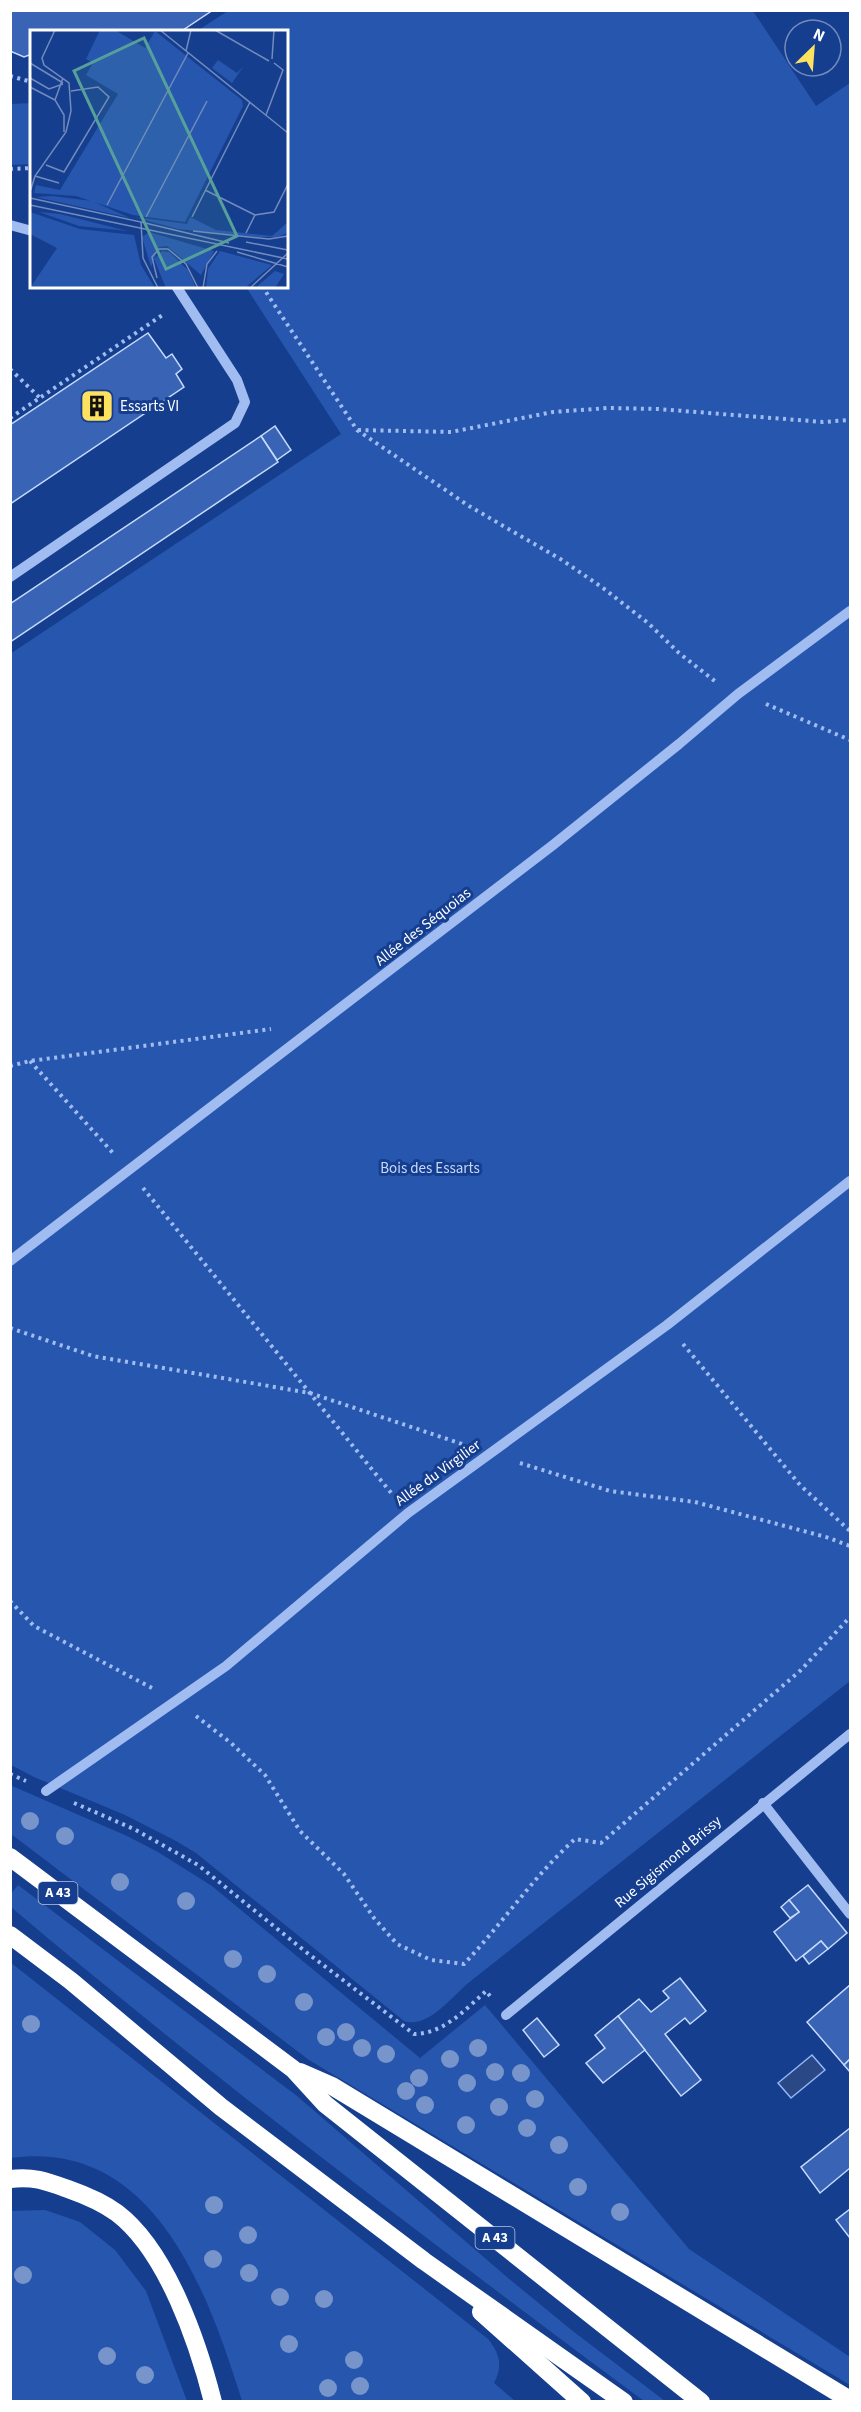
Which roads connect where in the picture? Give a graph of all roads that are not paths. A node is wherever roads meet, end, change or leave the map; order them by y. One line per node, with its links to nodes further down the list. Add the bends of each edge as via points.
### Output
1 (10, 225): 2 (street)
2 (30, 230)
3 (177, 288): 4 (street, via 237,380 245,402 235,423)
4 (10, 577)
5 (850, 611): 7 (street, Allée des Séquoias, via 738,694 553,845)
6 (850, 1181): 9 (street, Allée du Virgilier, via 667,1325 408,1513 226,1666)
7 (10, 1261)
8 (850, 1734): 10 (street, Rue Sigismond Brissy)
9 (46, 1791)
10 (763, 1803): 12 (street); 14 (street, Rue Sigismond Brissy)
11 (10, 1857): 15 (highway, A 43)
12 (850, 1914)
13 (10, 1935): 17 (highway, via 221,2107)
14 (506, 2016)
15 (293, 2069): 18 (highway, via 332,2086); 22 (highway, A 43, via 325,2104)
16 (10, 2179): 19 (highway, via 28,2177 88,2196 118,2213 147,2244 188,2321)
17 (424, 2261): 20 (highway); 21 (highway)
18 (850, 2400)
19 (213, 2402)
20 (582, 2402)
21 (624, 2402)
22 (701, 2402)

